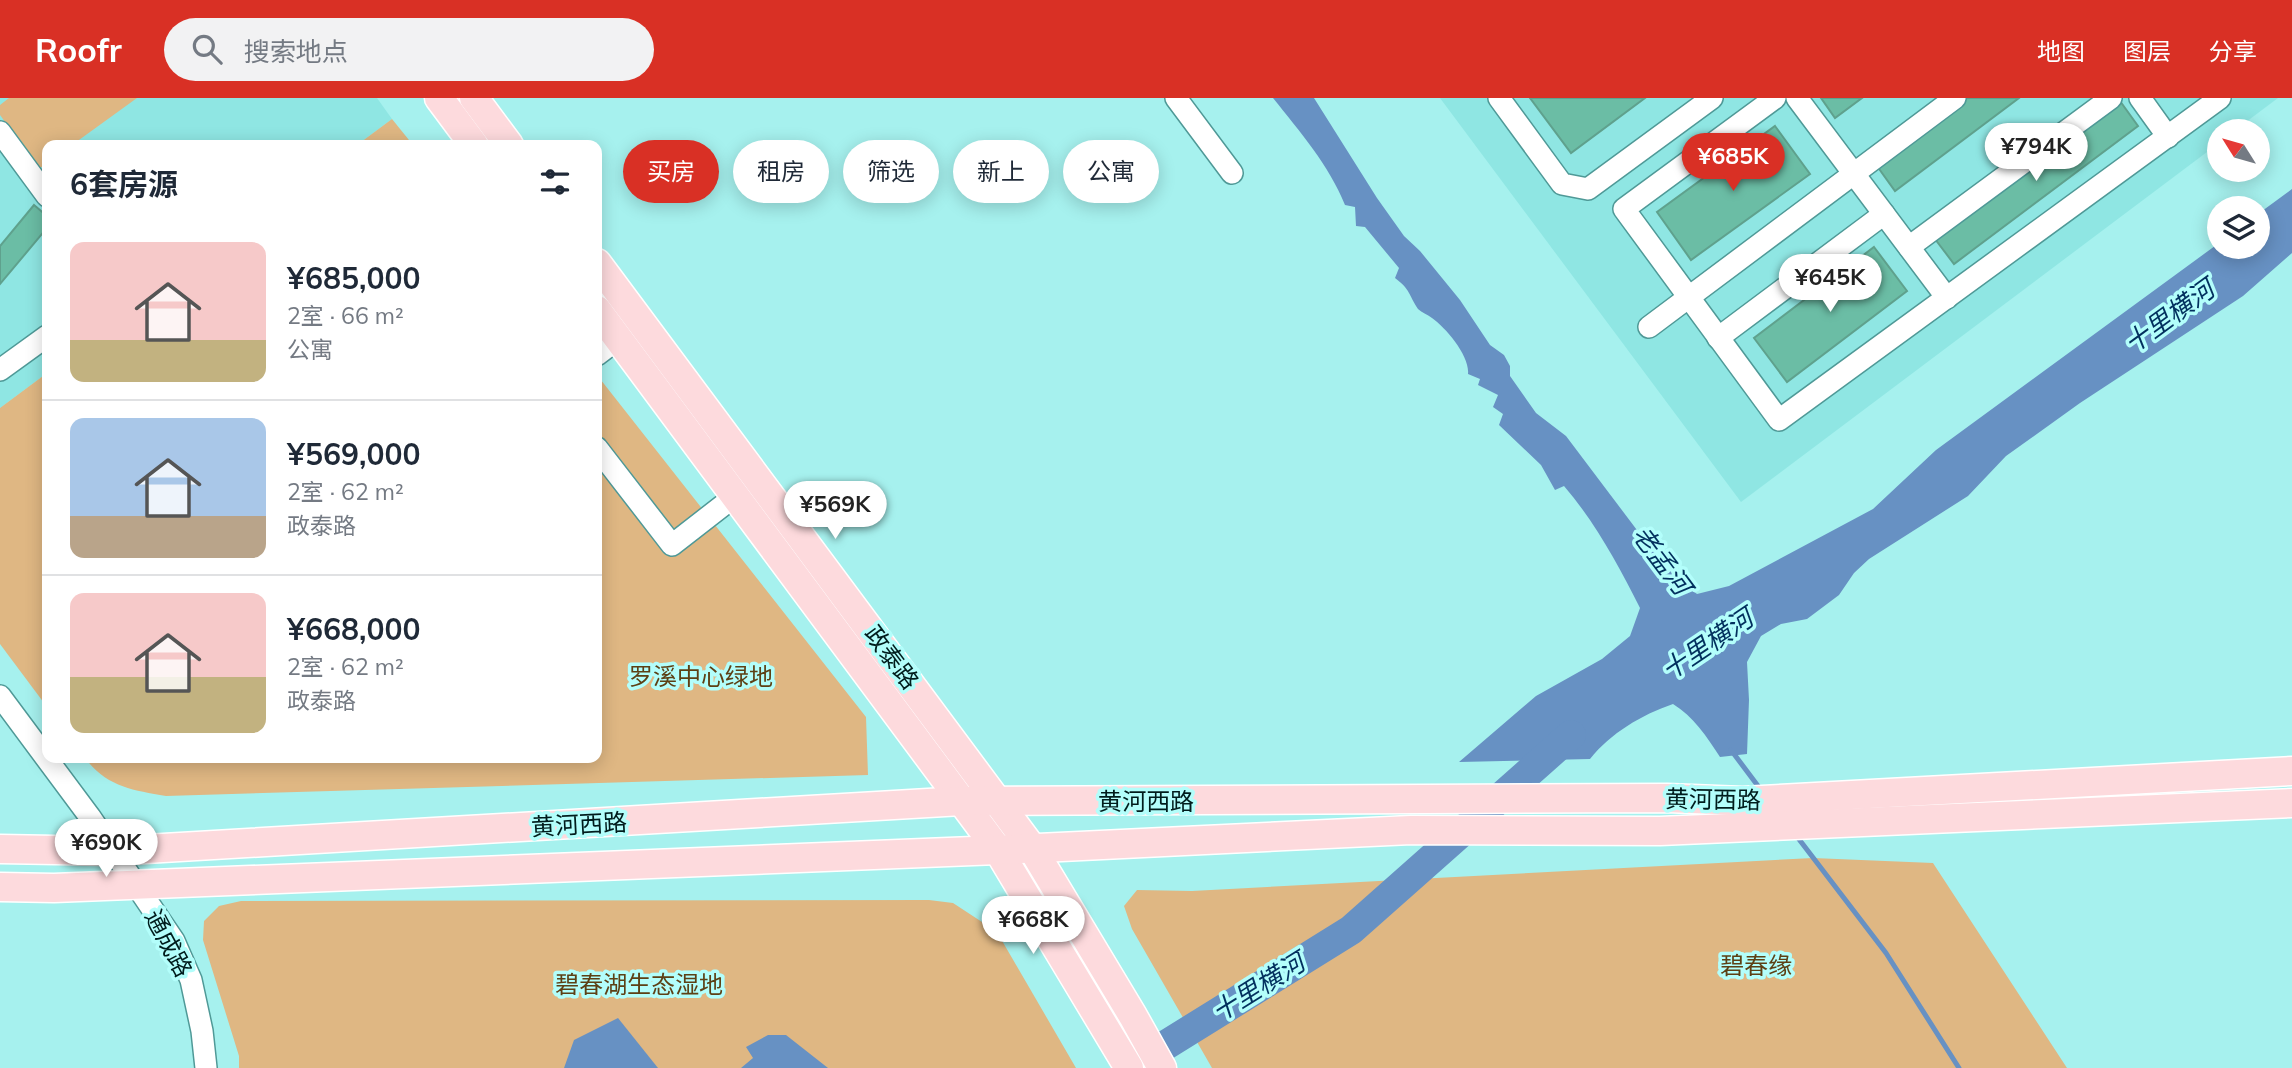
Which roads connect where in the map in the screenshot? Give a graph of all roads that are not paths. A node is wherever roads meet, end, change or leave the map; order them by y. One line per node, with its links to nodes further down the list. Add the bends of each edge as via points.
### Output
1 (439, 98): 14 (main road)
2 (474, 98): 15 (main road)
3 (1176, 98): 16 (street)
4 (1499, 98): 5 (street, via 1562,184 1588,189)
5 (1712, 98)
6 (1775, 98): 22 (street, via 1623,209)
7 (1797, 98): 17 (street)
8 (1955, 98): 17 (street)
9 (2111, 98): 20 (street)
10 (2140, 98): 13 (street)
11 (2220, 98): 13 (street)
12 (0, 132): 18 (street)
13 (2168, 136): 23 (street)
14 (470, 140)
15 (505, 140)
16 (1232, 173)
17 (1854, 173): 19 (street); 22 (street)
18 (42, 190)
19 (1884, 214): 20 (street); 26 (street)
20 (1909, 247): 23 (street)
21 (602, 270): 36 (main road, 政泰路)
22 (1688, 297): 24 (street); 26 (street)
23 (1947, 298): 26 (street, via 1779,421)
24 (1649, 327)
25 (602, 328): 28 (main road, 政泰路)
26 (1718, 338)
27 (42, 340): 29 (street)
28 (607, 347): 31 (main road, 政泰路)
29 (0, 370)
30 (602, 454): 31 (street, via 672,545)
31 (735, 496): 37 (main road, 政泰路)
32 (0, 696): 33 (street, 通成路)
33 (42, 752)
34 (50, 763): 42 (street, 通成路)
35 (2292, 771): 36 (main road, 黄河西路, via 1743,801)
36 (998, 800): 37 (main road, 黄河西路); 39 (main road, 政泰路)
37 (962, 801): 41 (main road, 政泰路); 42 (main road, 黄河西路)
38 (2292, 803): 39 (main road, 黄河西路, via 1768,828 1411,830)
39 (1032, 848): 41 (main road, 黄河西路); 47 (main road, 政泰路)
40 (0, 849): 42 (main road, 黄河西路)
41 (998, 850): 43 (main road, 黄河西路); 46 (main road, 政泰路)
42 (112, 851): 43 (street, 通成路)
43 (135, 884): 44 (main road, 黄河西路); 45 (street, 通成路, via 174,941 191,980)
44 (0, 887)
45 (206, 1068)
46 (1129, 1068)
47 (1162, 1068)

